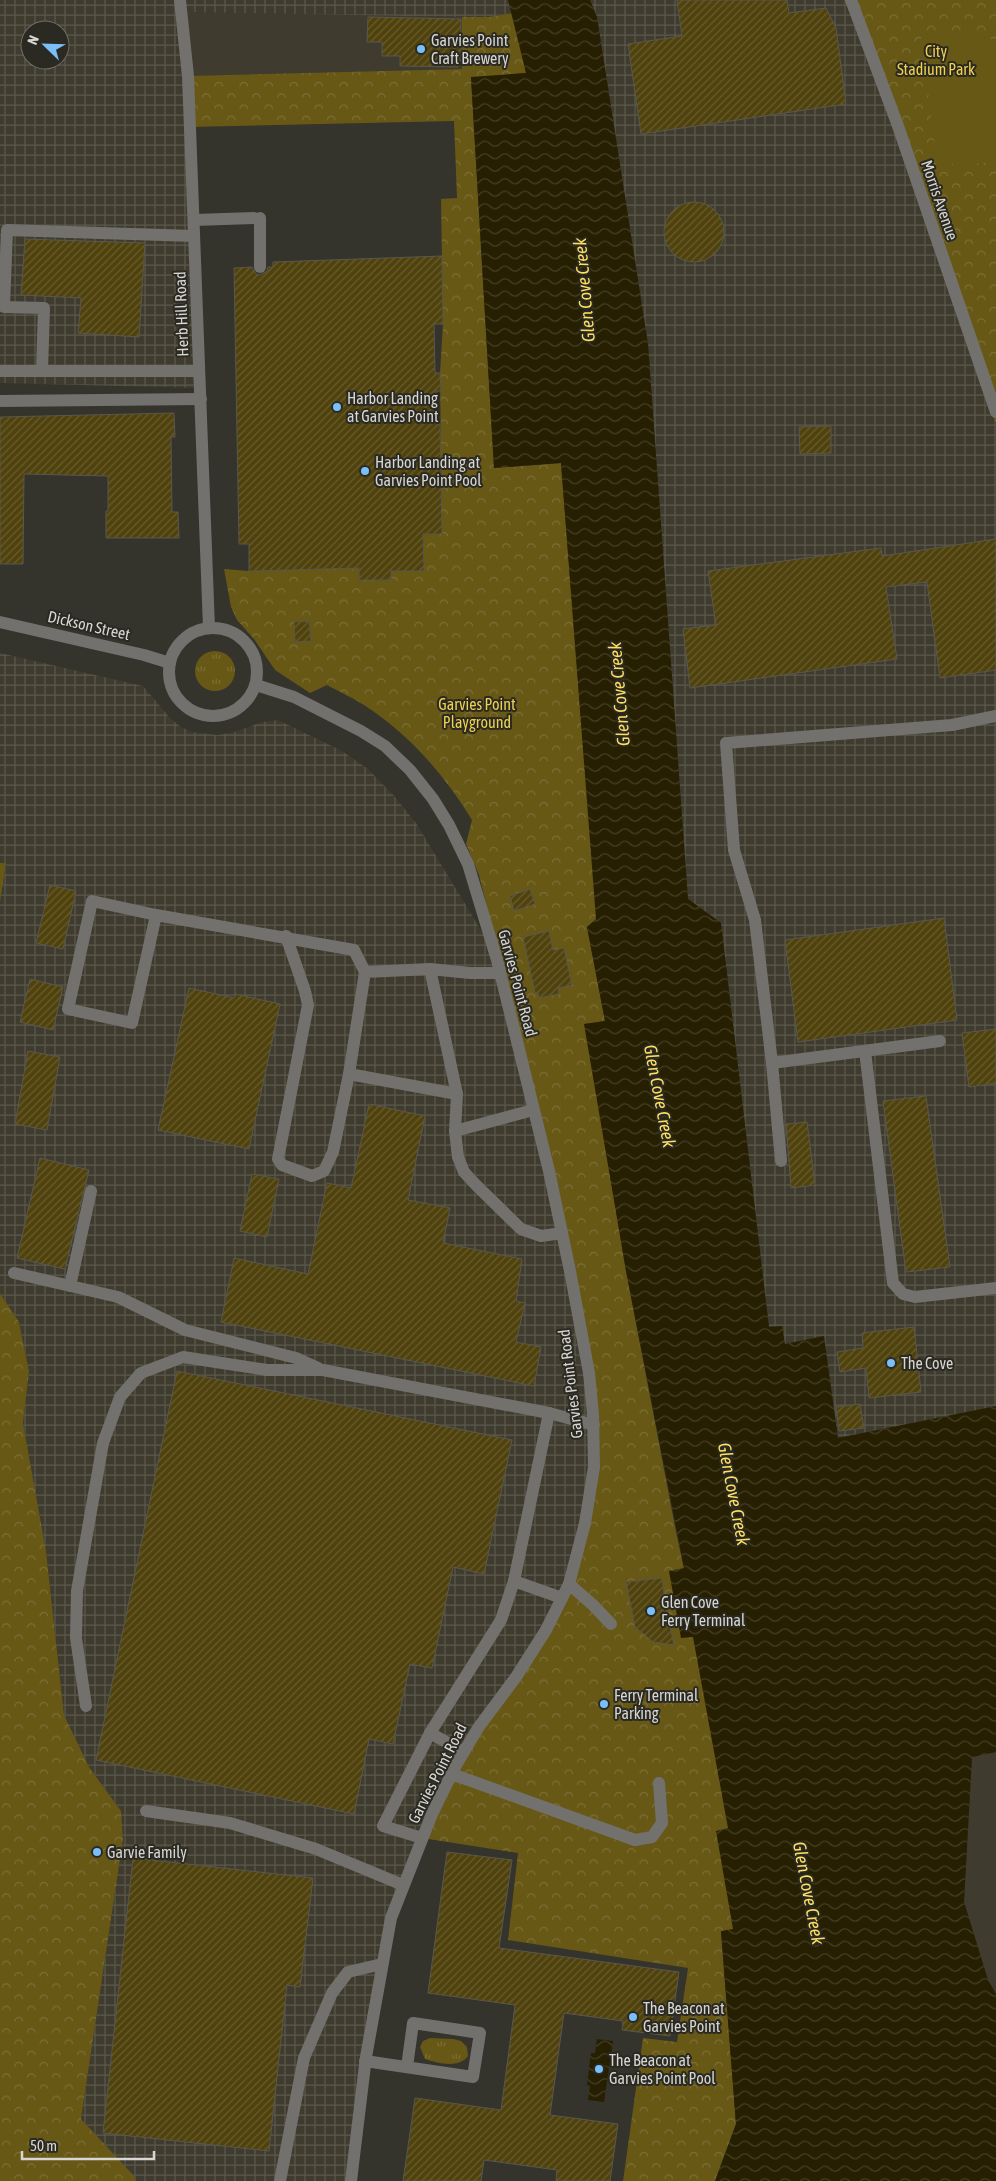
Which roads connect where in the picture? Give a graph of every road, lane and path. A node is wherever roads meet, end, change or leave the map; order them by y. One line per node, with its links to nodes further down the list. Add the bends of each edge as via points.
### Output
1 (180, 0): 3 (street, Herb Hill Road, via 188,67)
2 (852, 0): 11 (street, Morris Avenue)
3 (194, 220): 4 (street, Herb Hill Road); 5 (street, via 257,218)
4 (194, 236): 7 (street, via 7,230 4,307 44,308); 8 (street, Herb Hill Road)
5 (260, 267)
6 (0, 371): 7 (street)
7 (42, 371): 8 (street)
8 (199, 371): 9 (street, Herb Hill Road)
9 (201, 399): 10 (street); 13 (street, Herb Hill Road)
10 (0, 401)
11 (996, 412)
12 (0, 622): 14 (street, Dickson Street)
13 (209, 628): 14 (street, via 183,640); 15 (street, via 232,633 249,646 256,658)
14 (170, 663): 15 (street, via 169,678 183,705 210,717 238,709)
15 (256, 685): 21 (street, Garvies Point Road, via 294,698 361,731 385,746 410,770 433,799 468,864)
16 (996, 716): 24 (street, via 952,724 726,743 734,850 755,920)
17 (156, 915): 17 (street, via 132,1023 68,1009 92,900); 18 (street)
18 (286, 936): 20 (street, via 354,950); 25 (street, via 308,1005 278,1159 282,1165 312,1176 324,1171 333,1152)
19 (430, 969): 20 (street); 21 (street); 26 (street)
20 (365, 972): 25 (street)
21 (500, 973): 27 (street, Garvies Point Road)
22 (940, 1041): 23 (street)
23 (865, 1051): 24 (street); 34 (street, via 893,1283 903,1294 916,1297)
24 (772, 1063): 29 (street)
25 (348, 1074): 26 (street)
26 (458, 1094): 28 (street)
27 (533, 1110): 28 (street); 31 (street, Garvies Point Road)
28 (455, 1131): 31 (street, via 458,1157 464,1172 520,1229 541,1236)
29 (781, 1161)
30 (91, 1191): 33 (street)
31 (562, 1233): 37 (street, Garvies Point Road, via 589,1373)
32 (14, 1273): 33 (street)
33 (70, 1286): 35 (street, via 118,1297 185,1330 296,1358)
34 (996, 1288)
35 (323, 1370): 36 (street); 42 (street, via 267,1370 182,1357 141,1373 120,1397 103,1443 77,1591 76,1638)
36 (549, 1414): 37 (street); 38 (street)
37 (594, 1425): 39 (street, Garvies Point Road, via 594,1467 585,1523)
38 (514, 1581): 40 (street); 43 (street, via 502,1620)
39 (569, 1584): 40 (street, Garvies Point Road); 41 (street, via 594,1604)
40 (562, 1598): 44 (street, Garvies Point Road, via 546,1630)
41 (611, 1624)
42 (86, 1706)
43 (430, 1732): 44 (street); 48 (street, via 383,1826)
44 (464, 1752): 45 (street, Garvies Point Road)
45 (452, 1774): 46 (street, via 635,1840 652,1838 662,1823); 48 (street, Garvies Point Road)
46 (659, 1783)
47 (146, 1811): 49 (street, via 230,1823 316,1850)
48 (422, 1838): 49 (street, Garvies Point Road)
49 (403, 1885): 50 (street, Garvies Point Road, via 391,1918)
50 (382, 1964): 51 (street, Garvies Point Road); 53 (street, via 348,1972 332,1993 304,2058)
51 (365, 2061): 52 (street); 54 (street, Garvies Point Road)
52 (407, 2067): 52 (street, via 474,2077 480,2033 413,2023)
53 (280, 2181)
54 (351, 2181)

